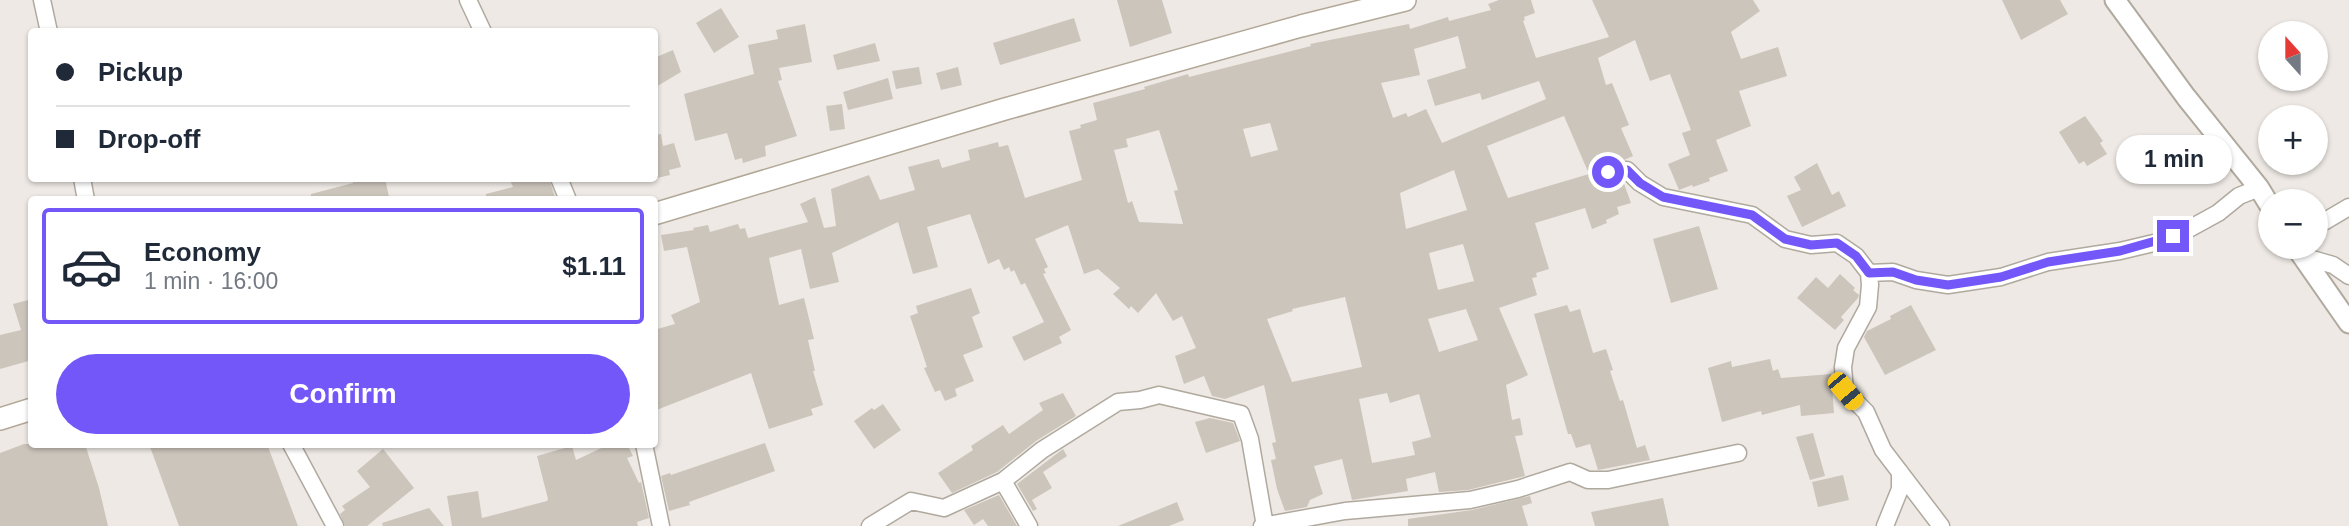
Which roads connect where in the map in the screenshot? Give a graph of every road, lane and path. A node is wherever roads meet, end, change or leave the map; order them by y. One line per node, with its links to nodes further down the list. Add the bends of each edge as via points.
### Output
1 (43, 0): 5 (street)
2 (468, 0): 6 (street)
3 (1405, 0): 10 (main road, via 1018,105)
4 (2116, 0): 8 (street)
5 (48, 28)
6 (482, 28)
7 (1608, 172): 14 (street, via 1627,170 1663,197 1752,215 1785,239 1811,245 1837,243 1856,256)
8 (2259, 188): 14 (street, via 2158,242 2048,262 2001,277 1948,285 1893,272)
9 (2349, 207): 11 (street)
10 (658, 213)
11 (2328, 219)
12 (2305, 259): 16 (street)
13 (2318, 259): 15 (street)
14 (1869, 273): 22 (street, via 1868,307 1846,348 1845,391 1866,412 1883,450)
15 (2349, 276)
16 (2349, 323)
17 (28, 410): 18 (main road)
18 (0, 419)
19 (293, 448): 24 (street)
20 (645, 448): 25 (street)
21 (1738, 453): 28 (street, via 1608,480 1588,480 1570,472 1470,500 1345,511)
22 (1900, 472): 29 (street, via 1900,489); 30 (street)
23 (1003, 481): 26 (street, via 944,508 911,501); 27 (street); 28 (street, via 1118,402 1159,396 1241,414 1250,439)
24 (335, 526)
25 (661, 526)
26 (870, 526)
27 (1029, 526)
28 (1264, 526)
29 (1885, 526)
30 (1941, 526)

